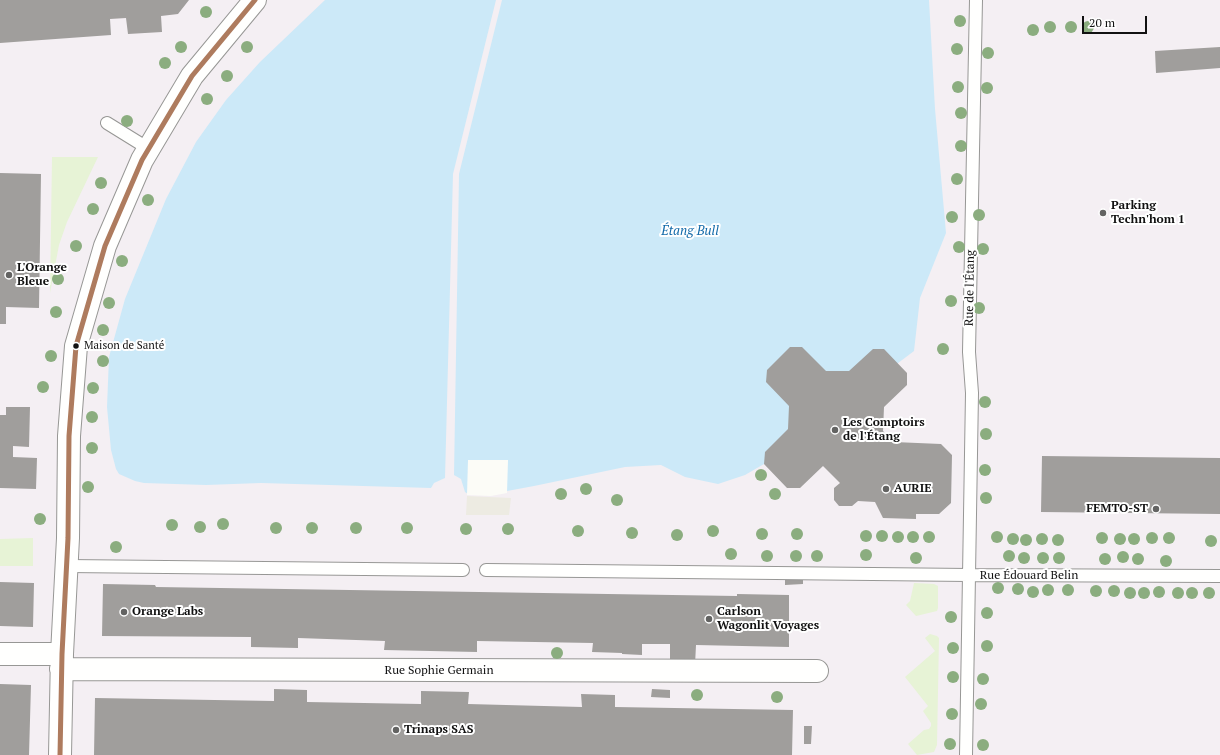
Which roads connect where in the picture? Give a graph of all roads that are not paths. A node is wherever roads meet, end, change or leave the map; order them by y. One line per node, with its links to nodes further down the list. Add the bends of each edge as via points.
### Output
1 (255, 0): 4 (street, via 192,76)
2 (976, 0): 8 (lane, Rue de l'Étang, via 969,352 972,393)
3 (107, 123): 4 (lane)
4 (149, 149): 5 (street, via 105,246 76,346 69,436)
5 (66, 566): 6 (lane); 11 (street)
6 (463, 570)
7 (486, 570): 8 (lane)
8 (969, 575): 9 (lane, Rue Édouard Belin); 14 (lane, Rue Édouard Belin)
9 (1220, 576)
10 (0, 654): 11 (street, Rue Sophie Germain)
11 (62, 661): 12 (street, Rue Sophie Germain); 13 (street)
12 (817, 672)
13 (60, 755)
14 (966, 755)

